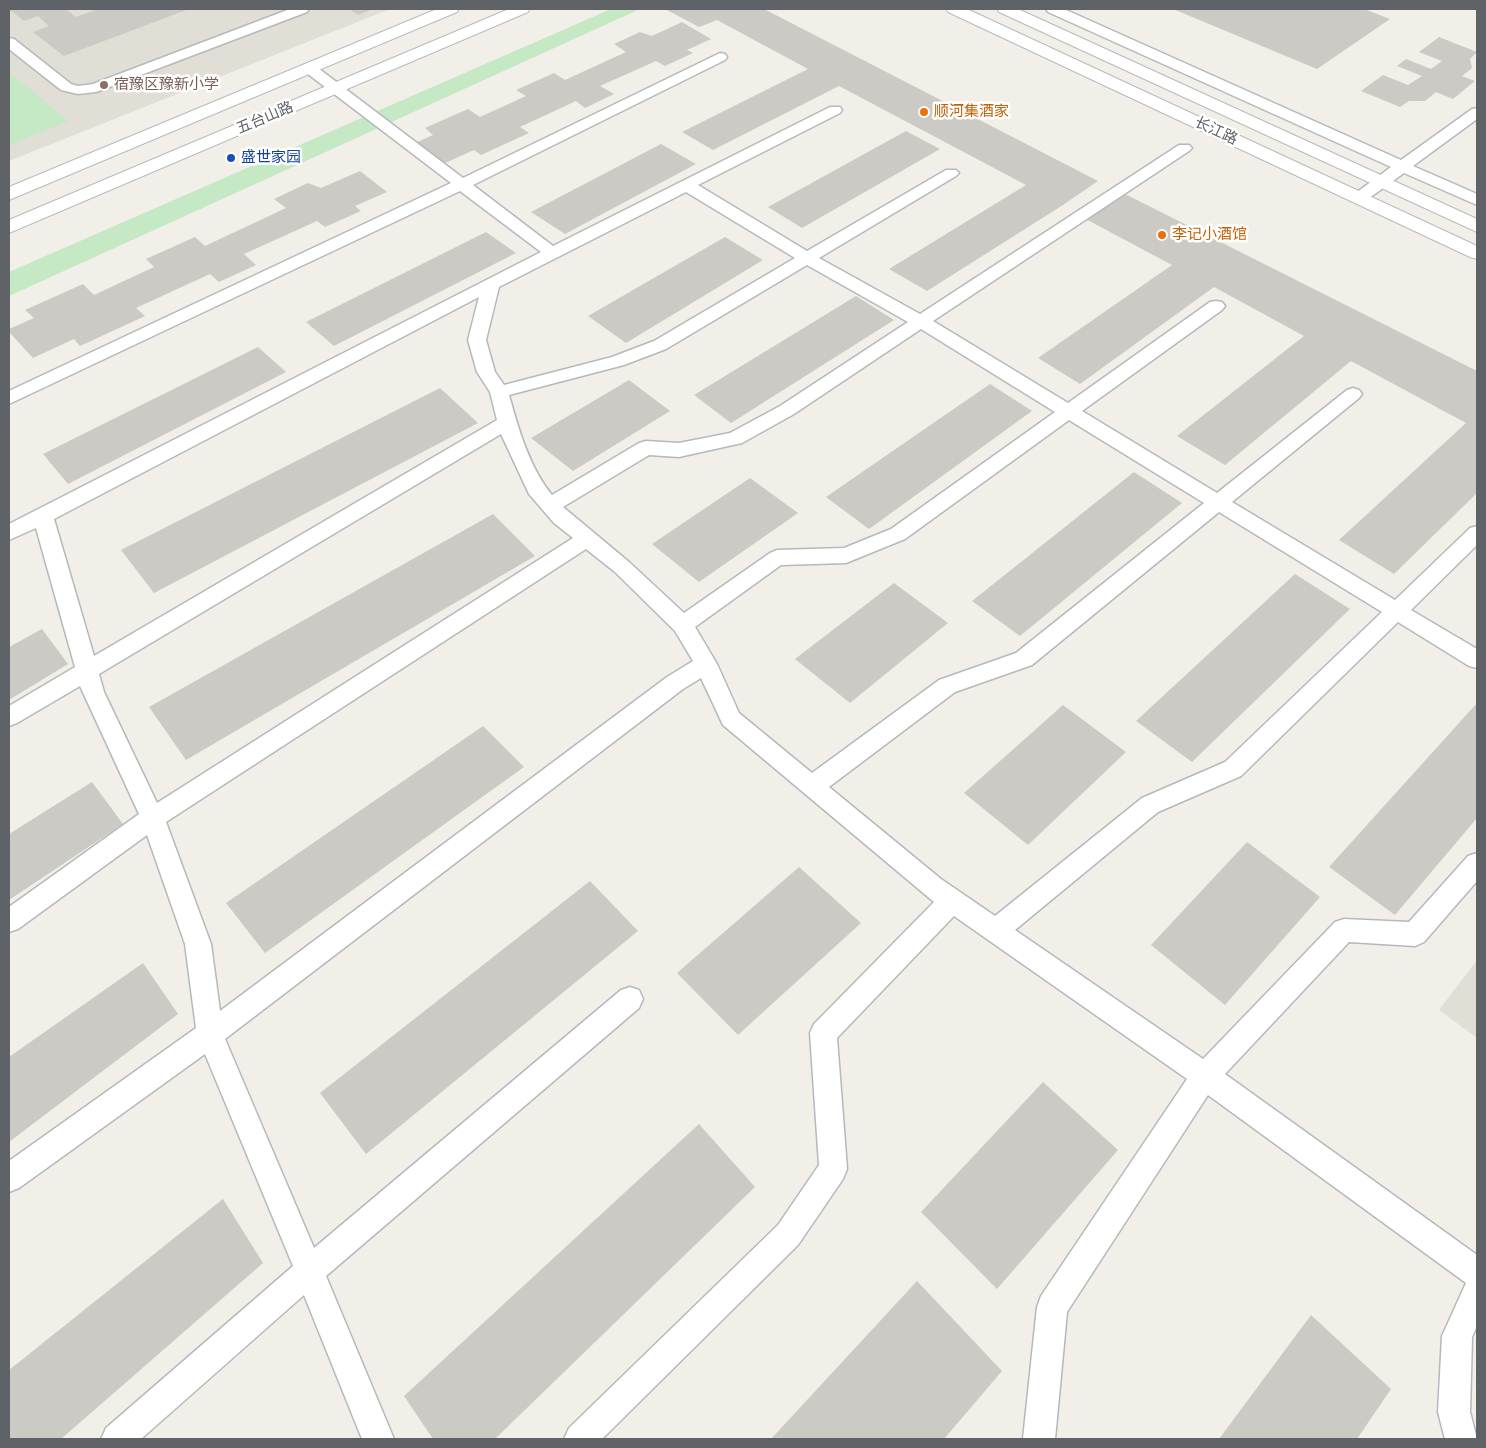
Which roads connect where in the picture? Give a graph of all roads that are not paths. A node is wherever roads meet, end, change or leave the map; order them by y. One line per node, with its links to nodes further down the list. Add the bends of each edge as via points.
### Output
1 (302, 9): 7 (lane, via 96,88 78,90 66,87)
2 (522, 9): 10 (street, 五台山路)
3 (954, 9): 20 (street, 长江路)
4 (1053, 9): 14 (lane)
5 (445, 10): 9 (street, 五台山路)
6 (1010, 10): 16 (street, 长江路)
7 (9, 42)
8 (720, 57): 17 (lane)
9 (309, 68): 10 (lane); 19 (street, 五台山路)
10 (336, 87): 17 (lane); 23 (street, 五台山路)
11 (834, 110): 18 (lane)
12 (1477, 112): 14 (lane)
13 (1184, 148): 29 (lane)
14 (1402, 166): 16 (lane); 21 (lane)
15 (951, 172): 26 (lane)
16 (1381, 182): 20 (lane); 22 (street, 长江路)
17 (460, 185): 24 (lane); 32 (lane)
18 (686, 185): 24 (lane); 26 (lane)
19 (9, 194)
20 (1358, 198): 25 (street, 长江路)
21 (1477, 200)
22 (1477, 226)
23 (9, 227)
24 (552, 253): 27 (lane)
25 (1477, 253)
26 (808, 258): 29 (lane); 30 (lane, via 660,344 618,361)
27 (491, 284): 30 (lane, via 477,340 486,372); 37 (lane)
28 (1216, 306): 33 (lane)
29 (920, 322): 33 (lane); 36 (lane, via 787,410 735,438 679,450 646,448)
30 (499, 392): 34 (lane)
31 (1353, 394): 35 (lane)
32 (9, 398)
33 (1068, 412): 35 (lane); 42 (lane, via 898,534 846,555 776,558)
34 (507, 422): 36 (lane, via 536,489); 45 (lane)
35 (1218, 502): 41 (lane); 47 (lane, via 1024,659 947,686)
36 (550, 505): 40 (lane)
37 (43, 516): 38 (lane); 45 (lane)
38 (9, 533)
39 (1477, 533): 41 (lane)
40 (587, 539): 42 (lane); 48 (lane)
41 (1396, 611): 43 (lane); 52 (lane, via 1233,769 1150,805)
42 (683, 624): 44 (lane)
43 (1477, 660)
44 (706, 664): 47 (lane, via 731,719); 54 (lane, via 675,683)
45 (87, 672): 46 (lane); 48 (lane, via 93,692)
46 (9, 717)
47 (812, 787): 50 (lane)
48 (153, 818): 51 (lane); 54 (lane, via 198,944)
49 (1477, 864): 55 (lane, via 1415,934 1344,930)
50 (952, 901): 52 (lane); 62 (lane, via 823,1033 833,1169 788,1235)
51 (9, 921)
52 (996, 931): 55 (lane)
53 (630, 998): 57 (lane)
54 (210, 1034): 56 (lane); 57 (lane)
55 (1205, 1076): 58 (lane); 63 (lane, via 1052,1307)
56 (9, 1178)
57 (309, 1271): 60 (lane); 61 (lane)
58 (1477, 1273)
59 (1477, 1292): 64 (lane, via 1457,1336 1454,1412)
60 (117, 1439)
61 (378, 1439)
62 (580, 1439)
63 (1039, 1439)
64 (1461, 1439)

